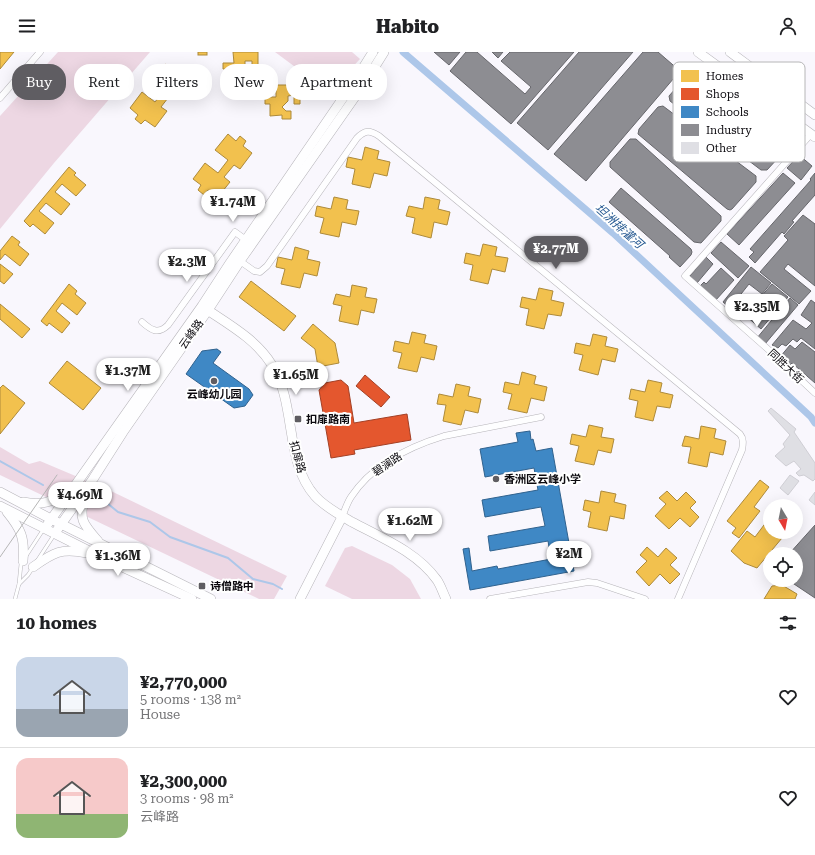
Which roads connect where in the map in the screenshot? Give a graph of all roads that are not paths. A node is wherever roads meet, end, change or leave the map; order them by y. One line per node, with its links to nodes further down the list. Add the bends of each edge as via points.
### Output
1 (40, 52): 8 (street)
2 (373, 52): 14 (street, 云峰路)
3 (384, 52): 15 (street, 云峰路)
4 (698, 52): 6 (street)
5 (730, 52): 7 (street)
6 (712, 62)
7 (743, 62)
8 (0, 98)
9 (805, 108): 10 (street)
10 (815, 116)
11 (813, 136): 12 (street, 同胜大街)
12 (805, 145)
13 (789, 162): 18 (street, 同胜大街, via 685,276)
14 (246, 240): 16 (street, 云峰路); 17 (street, via 235,232 165,328 153,330)
15 (240, 261): 16 (street, 云峰路); 42 (street, via 254,271 260,272 267,266 357,138 368,131 379,136 742,436 742,450)
16 (205, 308): 20 (street, 云峰路); 21 (street, 云峰路); 25 (street, 扣扉路, via 253,342 272,365 284,391 302,476 320,502)
17 (142, 322)
18 (815, 393)
19 (541, 417): 25 (street, 碧澜路, via 454,433 412,448 372,473 351,497)
20 (88, 487): 27 (street, 云峰路); 30 (street, via 82,514 86,526)
21 (71, 491): 23 (street, via 40,504); 26 (street, 云峰路)
22 (0, 492): 23 (street)
23 (16, 500): 26 (street)
24 (3, 508): 28 (street); 32 (street, via 21,532)
25 (342, 517): 38 (street, 碧澜路); 39 (street, 扣扉路, via 419,561 437,580)
26 (51, 519): 27 (street); 28 (street, 云峰路)
27 (62, 525): 29 (street, 云峰路); 30 (street)
28 (45, 528): 29 (street); 32 (lane)
29 (55, 533): 31 (street); 33 (lane, 云峰路)
30 (100, 544): 37 (street)
31 (98, 555): 33 (street, via 63,551 47,557); 36 (street)
32 (23, 561): 34 (lane)
33 (33, 567): 34 (lane, 云峰路)
34 (19, 584): 35 (lane)
35 (15, 599)
36 (192, 599)
37 (211, 599)
38 (300, 599)
39 (446, 599)
40 (490, 599): 41 (street, via 588,582)
41 (645, 599)
42 (678, 599)

